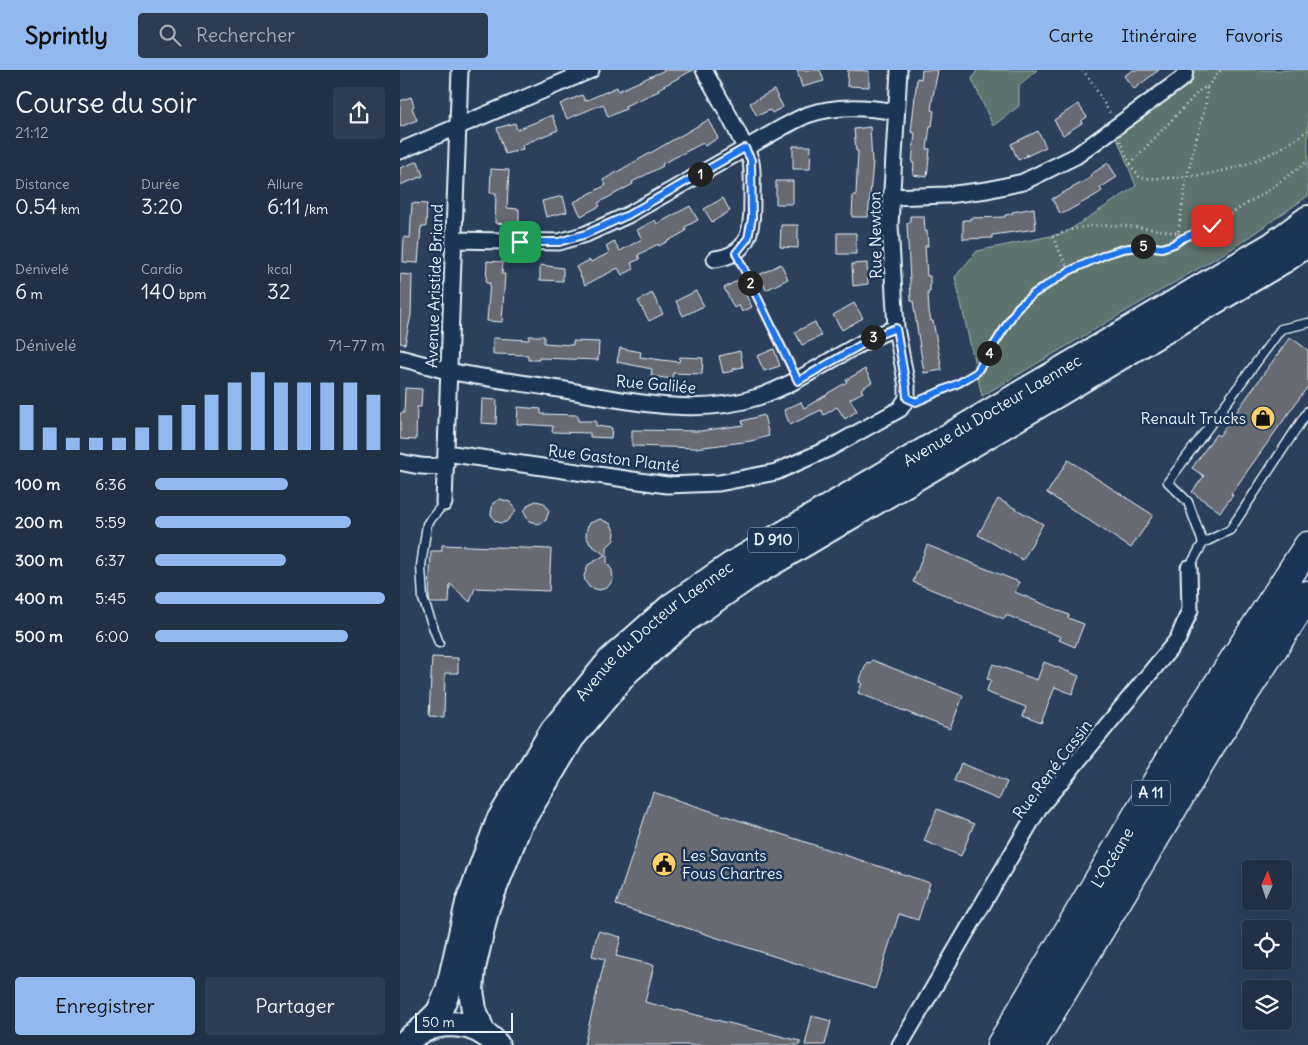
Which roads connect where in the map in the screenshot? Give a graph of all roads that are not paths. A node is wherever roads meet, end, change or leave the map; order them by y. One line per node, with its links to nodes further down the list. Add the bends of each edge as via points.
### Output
1 (460, 70): 7 (street, Avenue Aristide Briand)
2 (591, 70): 7 (street)
3 (704, 70): 8 (street)
4 (898, 70): 6 (street, Rue Newton)
5 (1184, 70): 10 (street, via 1184,76 1076,156 1022,182 987,190)
6 (896, 112): 8 (street, via 858,107 807,115); 10 (street, Rue Newton)
7 (459, 126): 9 (street); 12 (street, Avenue Aristide Briand)
8 (745, 148): 12 (street, via 628,215 586,234 559,242); 14 (street, via 751,160 752,218 748,238 736,253)
9 (400, 151)
10 (890, 197): 16 (street, Rue Newton)
11 (1308, 218): 29 (main road, Avenue du Docteur Laennec / D 910, via 1273,244 732,564 671,606 610,660 553,730 500,820 468,903 448,991 439,1012)
12 (454, 240): 18 (street, Avenue Aristide Briand)
13 (1308, 244): 30 (main road, Avenue du Docteur Laennec / D 910, via 747,578 686,620 627,672 572,738 519,826 487,907 471,990 474,1010)
14 (715, 259)
15 (1308, 323): 24 (lane, via 1280,329 1168,482 1188,502)
16 (896, 328): 18 (street, Rue Galilée, via 798,381 757,397 700,406 639,402); 19 (street, Rue Newton)
17 (400, 358): 18 (street, Rue Galilée)
18 (448, 371): 21 (street, Avenue Aristide Briand)
19 (907, 398): 21 (street, Rue Gaston Planté, via 900,409 887,418 830,448 776,472 719,484 667,485)
20 (1308, 411): 24 (lane, via 1230,530)
21 (446, 459): 22 (street, Rue Gaston Planté, via 433,467); 23 (street, Avenue Aristide Briand)
22 (400, 462)
23 (444, 503): 28 (lane, via 427,524 421,566 423,600)
24 (1202, 544): 26 (lane)
25 (1308, 546): 32 (highway, L’Océane / A 11, via 1181,742)
26 (1189, 568): 31 (street, Rue René Cassin, via 1190,610 1178,639 1039,808)
27 (1308, 595): 33 (highway, L’Océane / A 11, via 1207,751)
28 (439, 643)
29 (412, 1038): 30 (main road, via 442,1024 463,1025)
30 (490, 1039)
31 (900, 1045)
32 (1000, 1045)
33 (1031, 1045)

